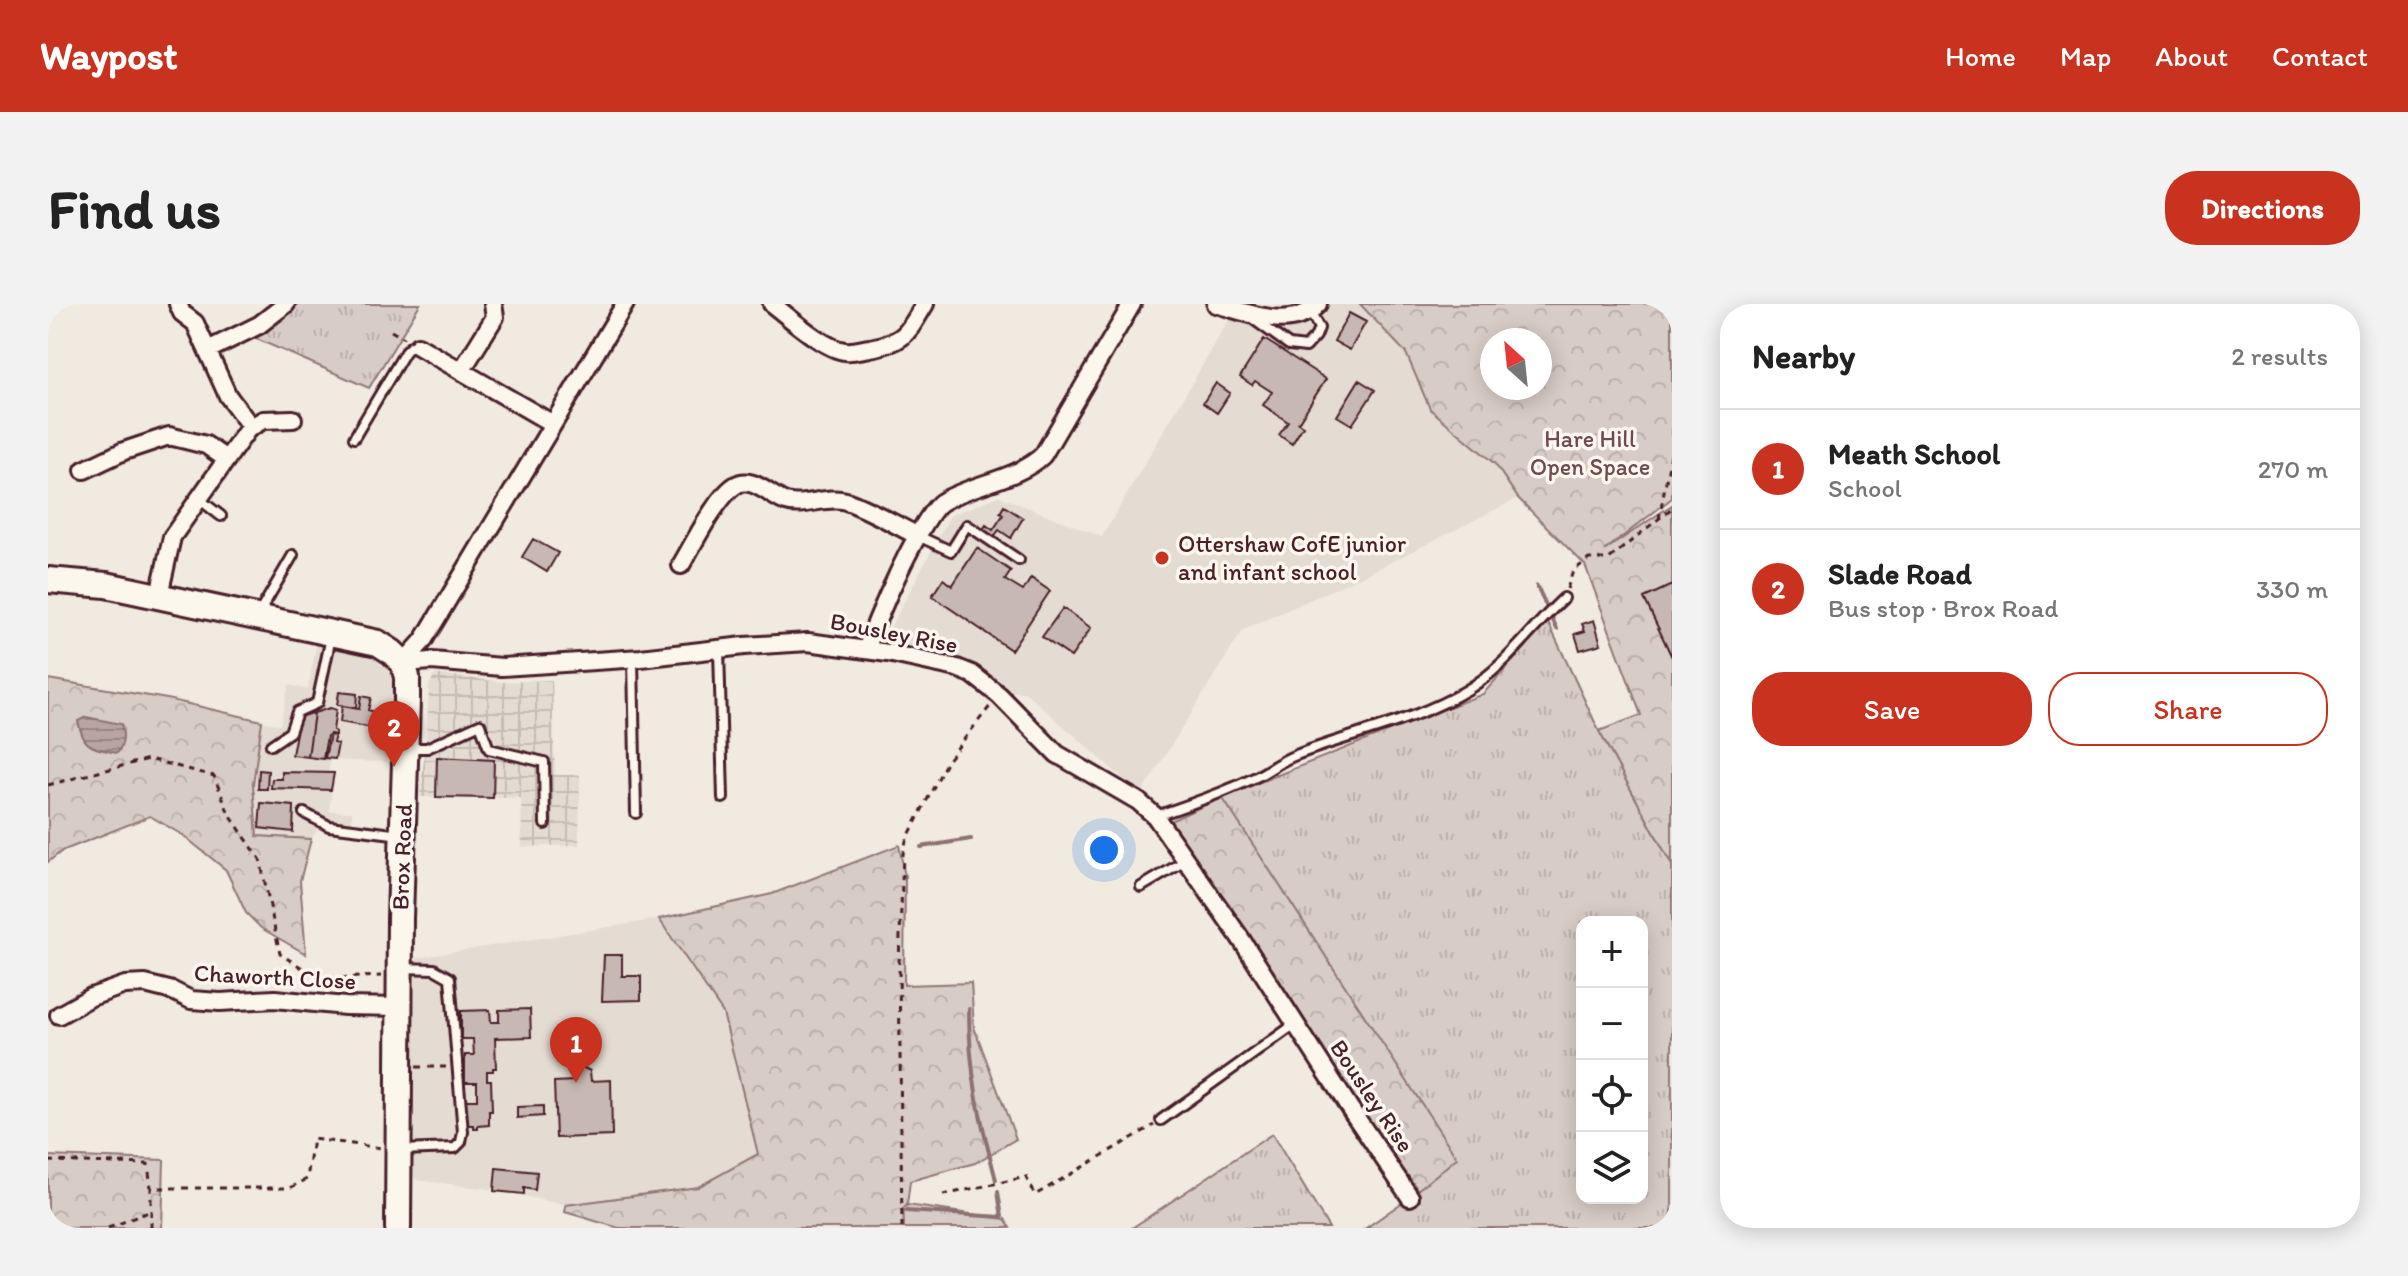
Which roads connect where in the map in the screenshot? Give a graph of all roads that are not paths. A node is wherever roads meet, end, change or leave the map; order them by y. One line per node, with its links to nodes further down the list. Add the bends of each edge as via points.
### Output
1 (178, 304): 12 (street)
2 (286, 304): 12 (street, via 259,325)
3 (493, 304): 13 (street, via 495,317)
4 (625, 304): 15 (street)
5 (772, 304): 6 (street, via 827,344 846,351 900,340)
6 (925, 304)
7 (1132, 304): 22 (street, via 1043,455 937,505)
8 (1216, 304): 10 (street)
9 (1314, 308): 10 (street, via 1285,320); 10 (lane, via 1319,328 1306,347 1289,345)
10 (1243, 312)
11 (418, 346): 13 (street); 17 (lane, via 405,352)
12 (208, 350): 16 (street)
13 (462, 370): 15 (street)
14 (293, 419): 16 (street, via 263,420)
15 (553, 424): 34 (street, via 423,641)
16 (251, 427): 18 (street)
17 (354, 438)
18 (226, 459): 19 (street, via 206,445 169,436); 20 (street)
19 (84, 470)
20 (198, 499): 21 (lane); 27 (street, via 172,537)
21 (221, 516)
22 (918, 536): 24 (lane, via 951,551 967,525); 25 (street, via 844,500 793,504 741,482 718,503); 32 (street)
23 (293, 555): 29 (lane)
24 (1019, 560)
25 (682, 565)
26 (48, 580): 27 (street)
27 (159, 595): 29 (street)
28 (1564, 598): 40 (lane, via 1500,666 1467,690 1410,718 1291,757 1201,801)
29 (258, 616): 30 (street)
30 (332, 632): 34 (street, via 378,643); 35 (lane, via 317,703 297,712 290,732)
31 (719, 649): 32 (street, Bousley Rise, via 808,642); 33 (street, Bousley Rise); 37 (lane)
32 (867, 649): 40 (street, Bousley Rise, via 972,674 1057,754)
33 (632, 658): 34 (street, Bousley Rise, via 502,667); 39 (lane)
34 (403, 663): 36 (street, Brox Road)
35 (271, 745)
36 (406, 748): 41 (lane, via 427,748 480,724 489,749 544,762); 42 (street, Brox Road)
37 (723, 798)
38 (304, 813): 42 (lane, via 329,826)
39 (636, 813)
40 (1155, 816): 43 (street, Bousley Rise)
41 (545, 824)
42 (402, 835): 45 (street, Brox Road)
43 (1185, 861): 44 (lane); 48 (street, Bousley Rise)
44 (1141, 887)
45 (401, 972): 46 (street, Brox Road); 50 (lane, via 434,969 450,978 463,1132 455,1148)
46 (401, 1007): 47 (street, Chaworth Close, via 191,1000 145,984 91,997); 50 (street, Brox Road)
47 (59, 1015)
48 (1295, 1024): 49 (lane); 51 (street, Bousley Rise)
49 (1161, 1120)
50 (400, 1150): 52 (street, Brox Road)
51 (1410, 1197)
52 (398, 1228)

